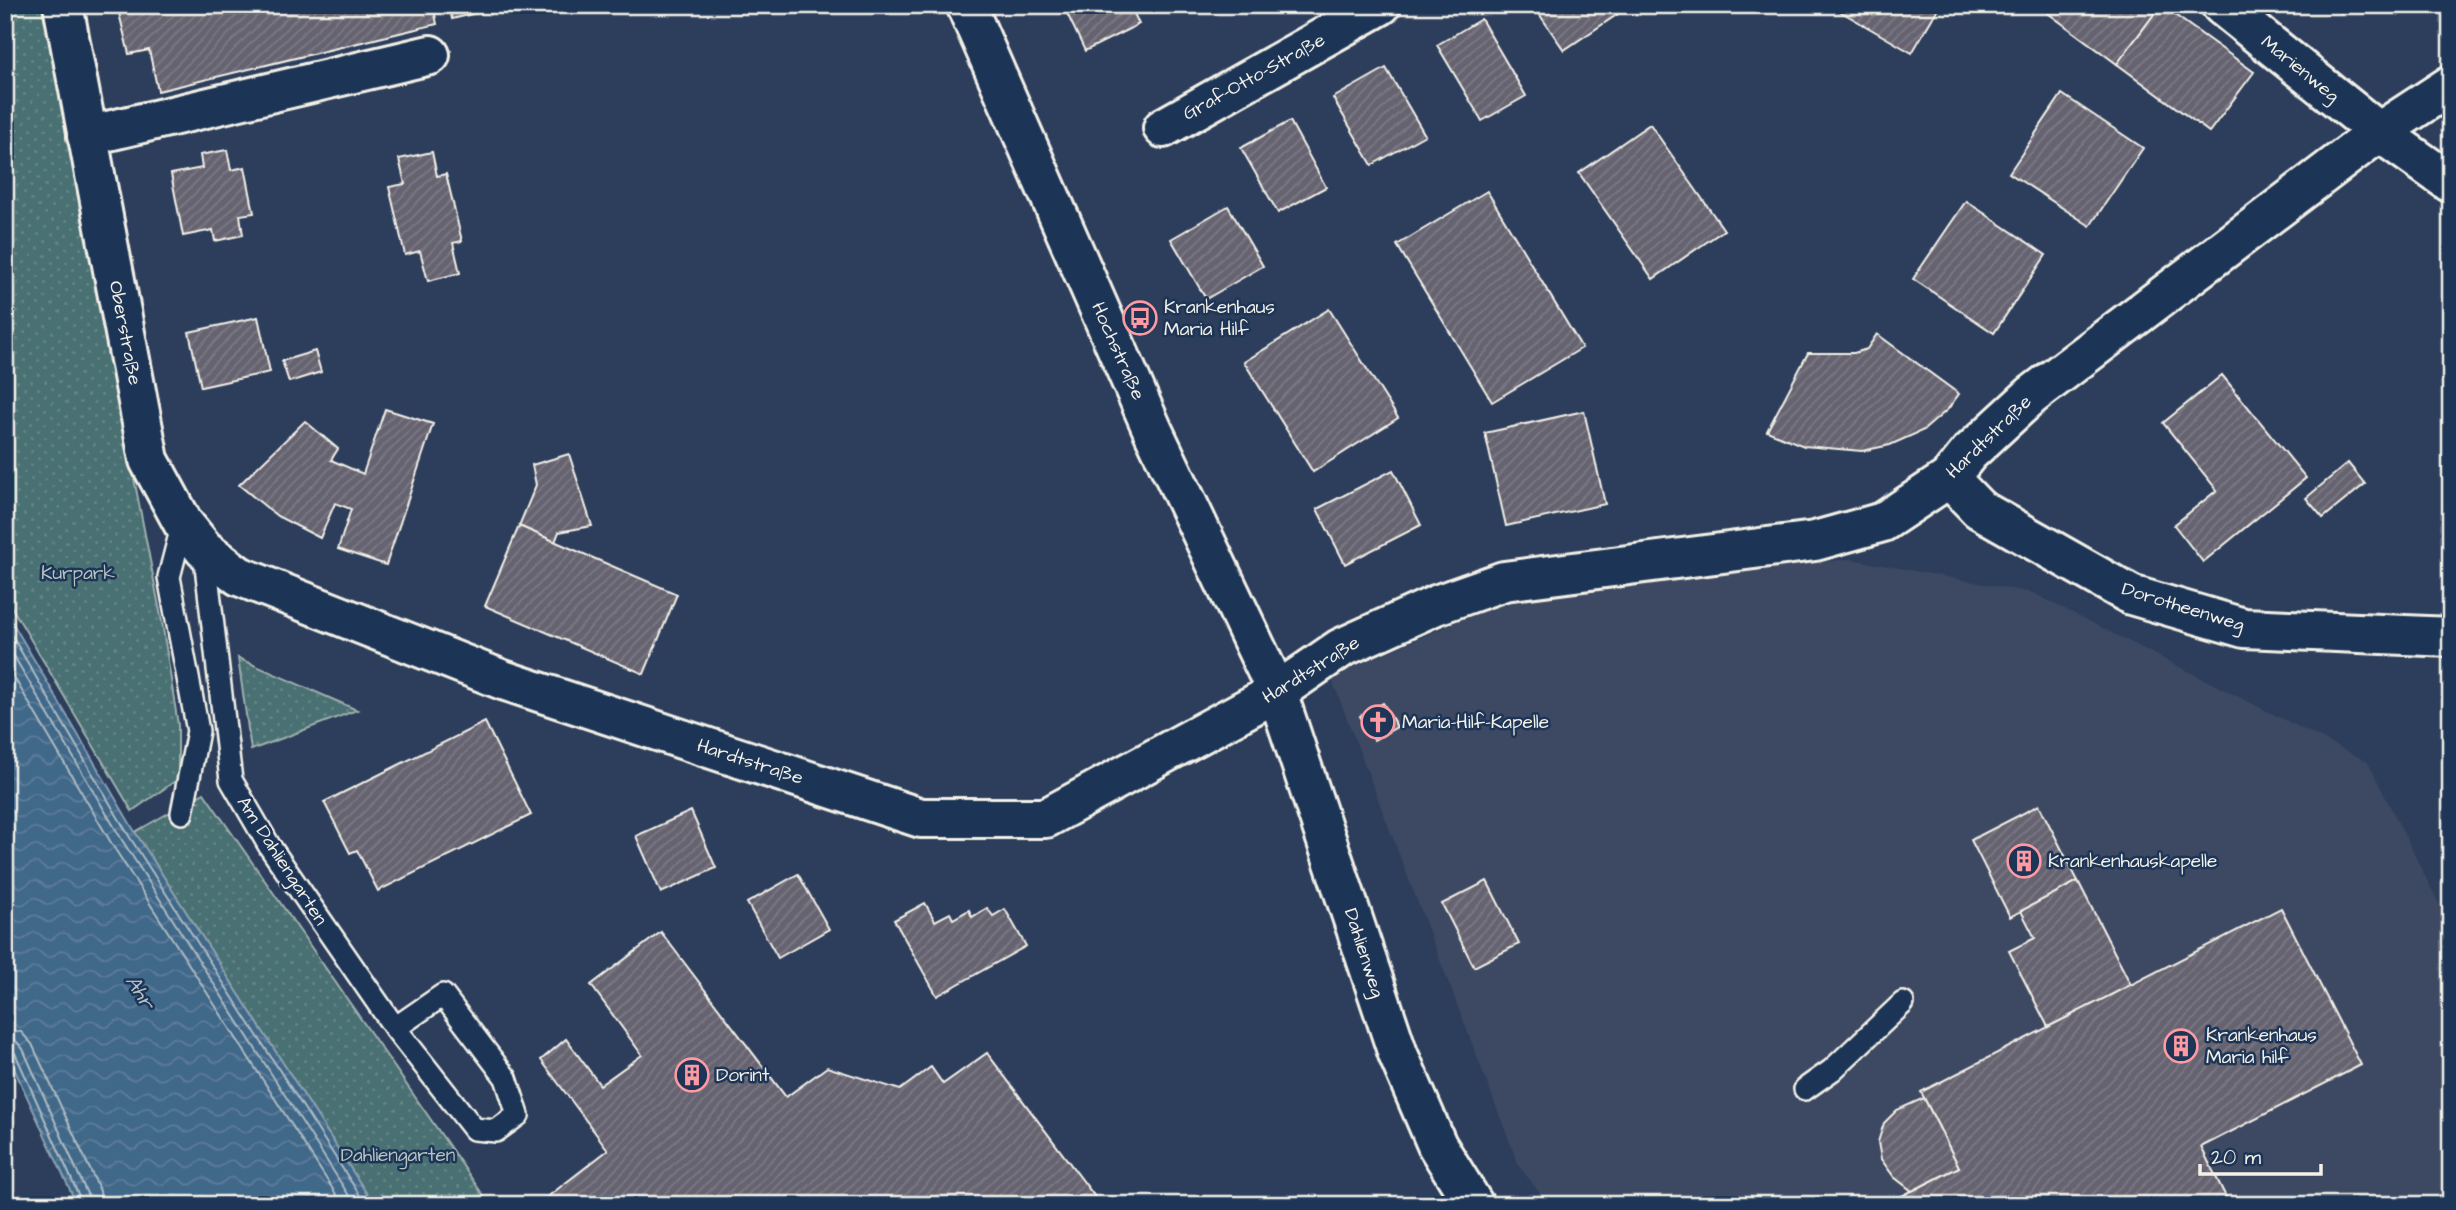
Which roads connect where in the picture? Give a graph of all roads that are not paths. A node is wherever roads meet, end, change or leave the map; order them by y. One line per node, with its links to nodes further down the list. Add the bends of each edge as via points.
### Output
1 (63, 5): 10 (street, Oberstraße)
2 (966, 5): 15 (street, Hochstraße, via 1153,431)
3 (1381, 5): 8 (street, Graf-Otto-Straße)
4 (2221, 5): 9 (street, Marienweg)
5 (430, 55): 10 (street)
6 (2451, 85): 9 (street, Hardtstraße)
7 (2451, 119): 9 (street, Hardtstraße)
8 (1163, 128)
9 (2379, 132): 11 (street); 12 (street, Hardtstraße, via 2032,395 1969,453)
10 (87, 136): 13 (street, Oberstraße, via 149,460)
11 (2451, 183)
12 (1949, 478): 14 (street, Dorotheenweg, via 1979,509 2131,595 2244,628); 15 (street, Hardtstraße, via 1883,522 1815,541 1504,581 1436,605 1341,648)
13 (194, 536): 15 (street, Hardtstraße, via 240,576 503,680 921,818 1046,818); 16 (lane, via 169,577 198,731); 18 (lane, Am Dahliengarten, via 231,780 270,848)
14 (2451, 638)
15 (1278, 692): 20 (street, Dahlienweg, via 1402,1064 1437,1144)
16 (181, 813)
17 (1903, 1003): 19 (lane, via 1832,1070)
18 (395, 1028): 18 (lane, Am Dahliengarten, via 474,1129 496,1131 518,1115 506,1078 443,995)
19 (1805, 1089)
20 (1474, 1205)

